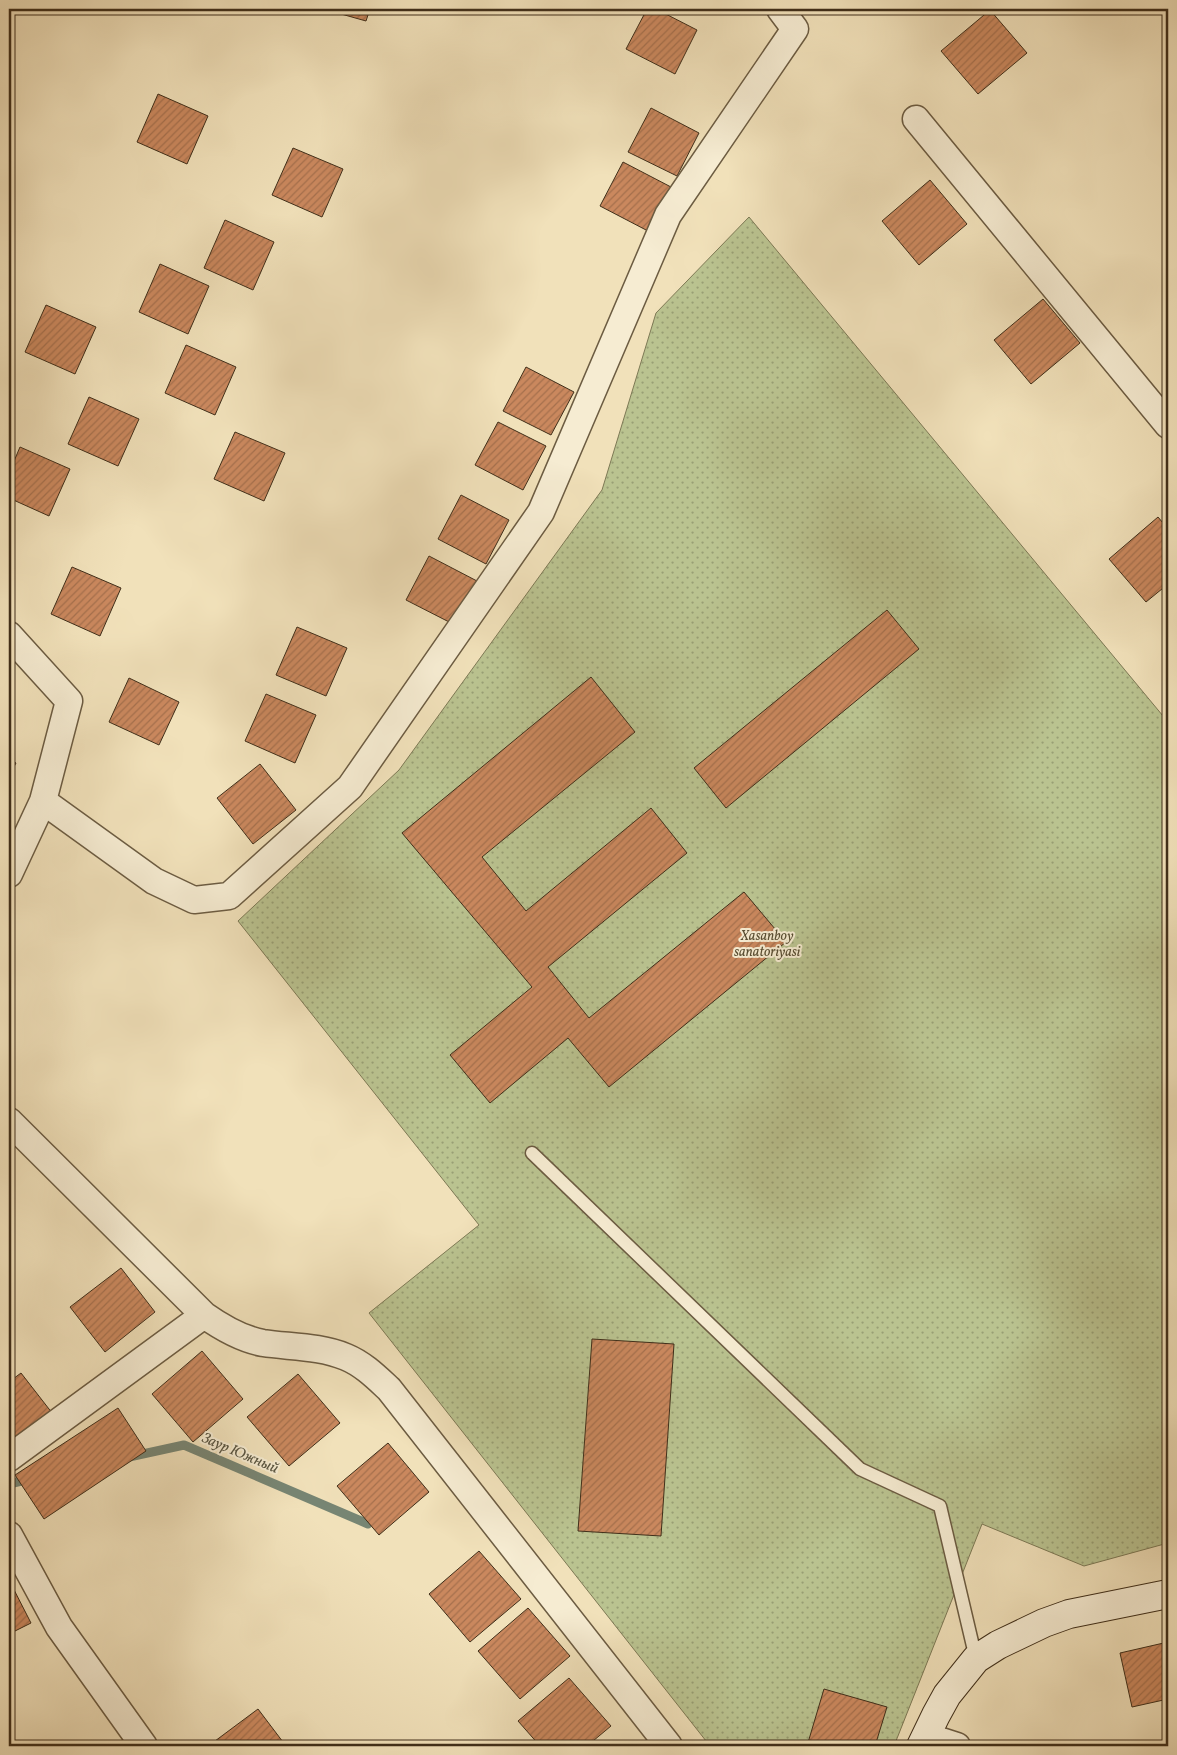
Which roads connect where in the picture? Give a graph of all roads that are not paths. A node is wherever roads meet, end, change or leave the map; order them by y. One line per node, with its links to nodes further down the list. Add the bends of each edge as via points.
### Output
1 (780, 9): 5 (street, via 795,29 668,215 541,512 350,787 229,896 194,900 154,881)
2 (916, 119): 3 (street)
3 (1168, 425)
4 (9, 634): 5 (street, via 69,701)
5 (42, 801): 6 (street)
6 (9, 874)
7 (9, 1121): 9 (street)
8 (532, 1153): 13 (lane, via 860,1469 940,1506)
9 (204, 1315): 10 (street); 16 (street, via 233,1332 260,1342 321,1350 346,1357 389,1389)
10 (9, 1458)
11 (9, 1535): 15 (street, via 59,1627)
12 (1168, 1594): 13 (street, via 1068,1614 1020,1633)
13 (976, 1659): 14 (street, via 947,1695)
14 (924, 1741): 17 (street)
15 (144, 1746)
16 (669, 1746)
17 (957, 1746)

